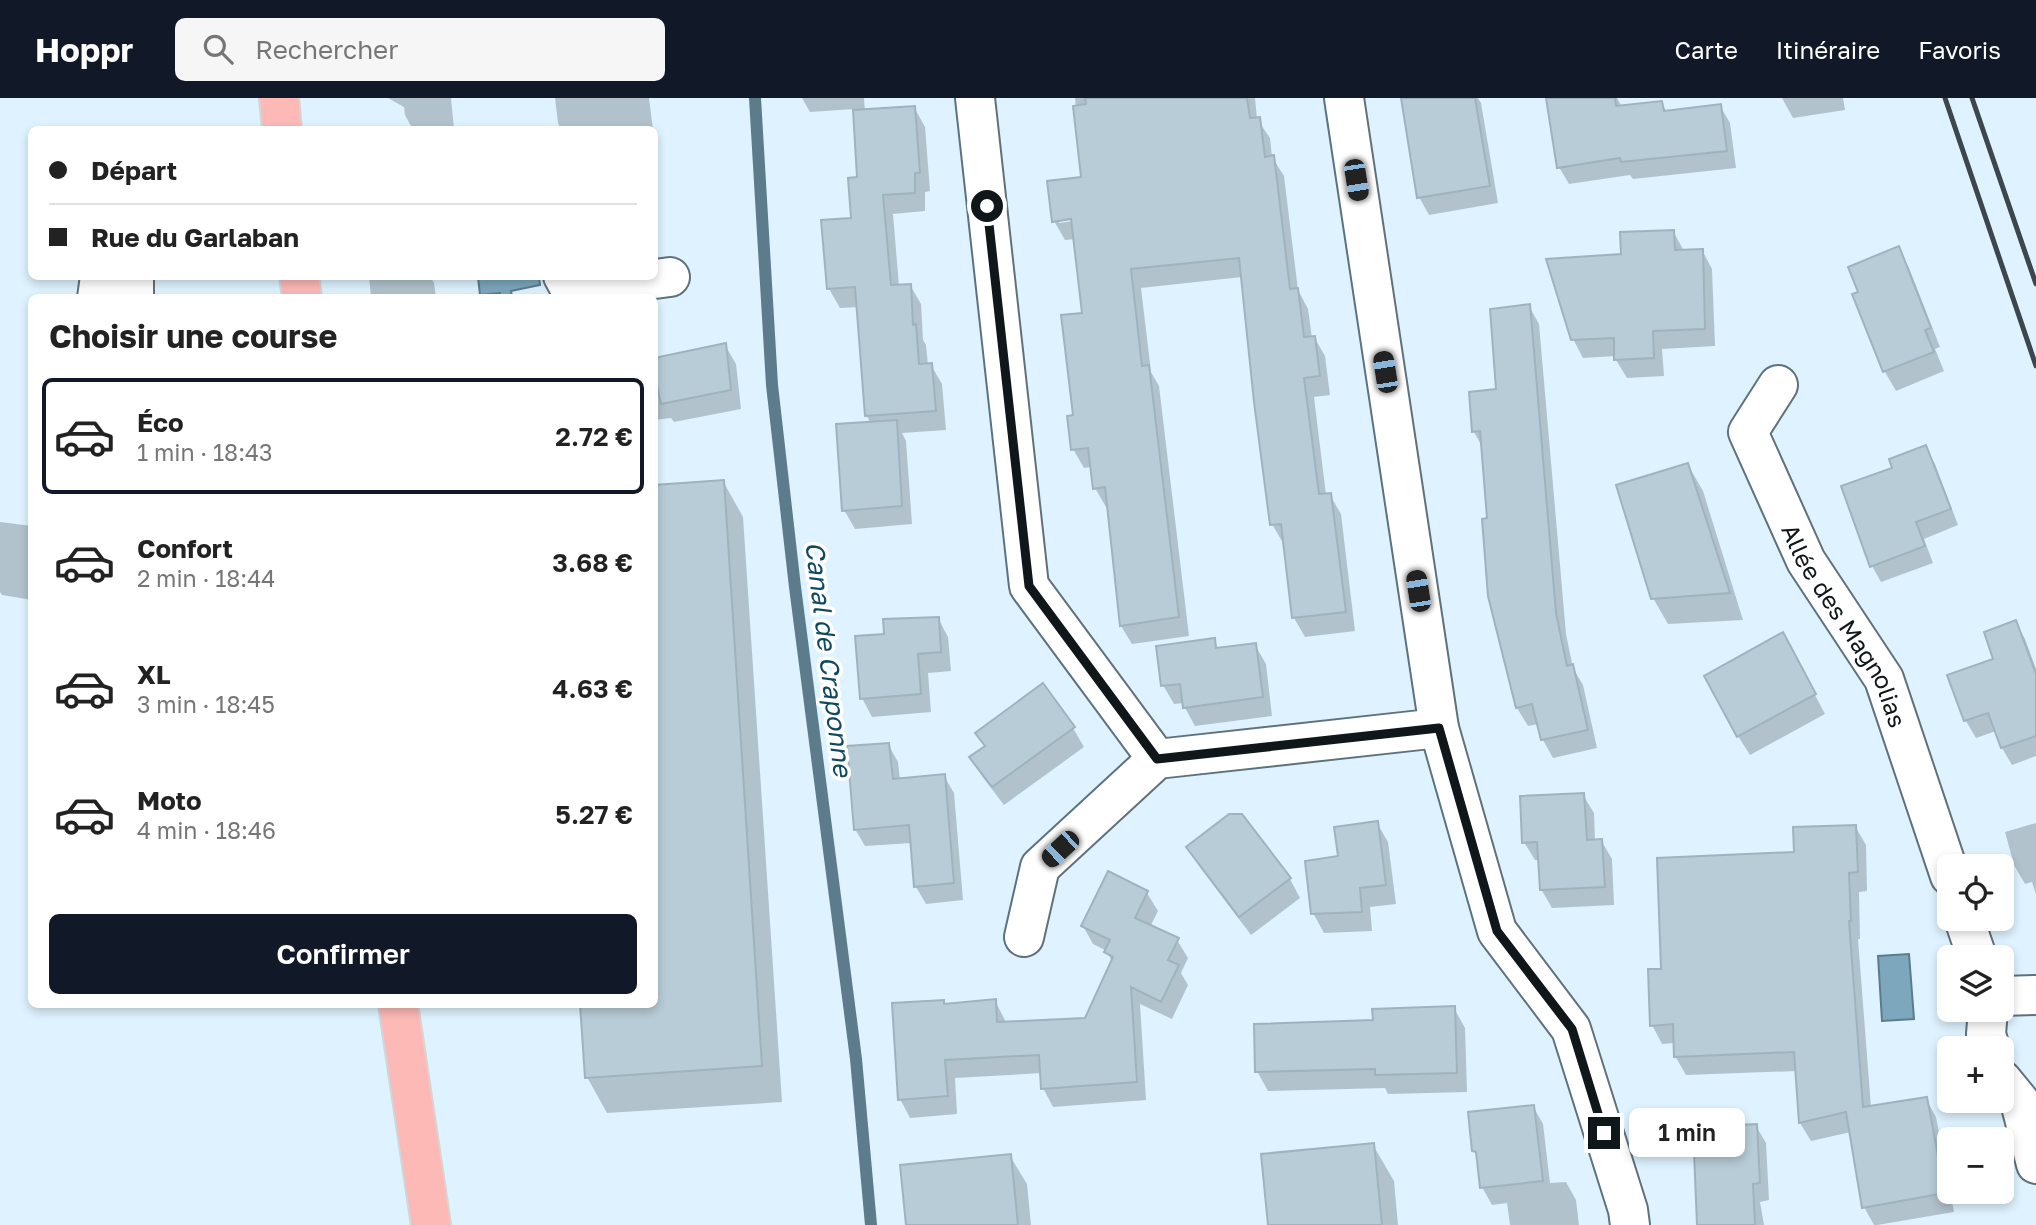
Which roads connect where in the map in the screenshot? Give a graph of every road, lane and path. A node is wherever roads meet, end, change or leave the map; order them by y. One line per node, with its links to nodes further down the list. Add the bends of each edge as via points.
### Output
1 (279, 98): 4 (main road)
2 (975, 98): 11 (street, via 1029,586)
3 (1343, 98): 10 (street)
4 (282, 126)
5 (670, 277): 6 (street)
6 (658, 279)
7 (566, 280): 8 (street, via 569,287 586,288)
8 (647, 280)
9 (1778, 385): 12 (street, Allée des Magnolias, via 1748,432 1806,561 1884,679)
10 (1439, 728): 11 (street); 20 (street, via 1497,931 1572,1029)
11 (1157, 759): 13 (street, via 1040,867)
12 (1943, 854)
13 (1024, 937)
14 (2036, 995): 15 (street)
15 (2014, 996)
16 (399, 1008): 19 (main road)
17 (2019, 1093): 18 (street)
18 (2036, 1164)
19 (431, 1225)
20 (1630, 1225)

